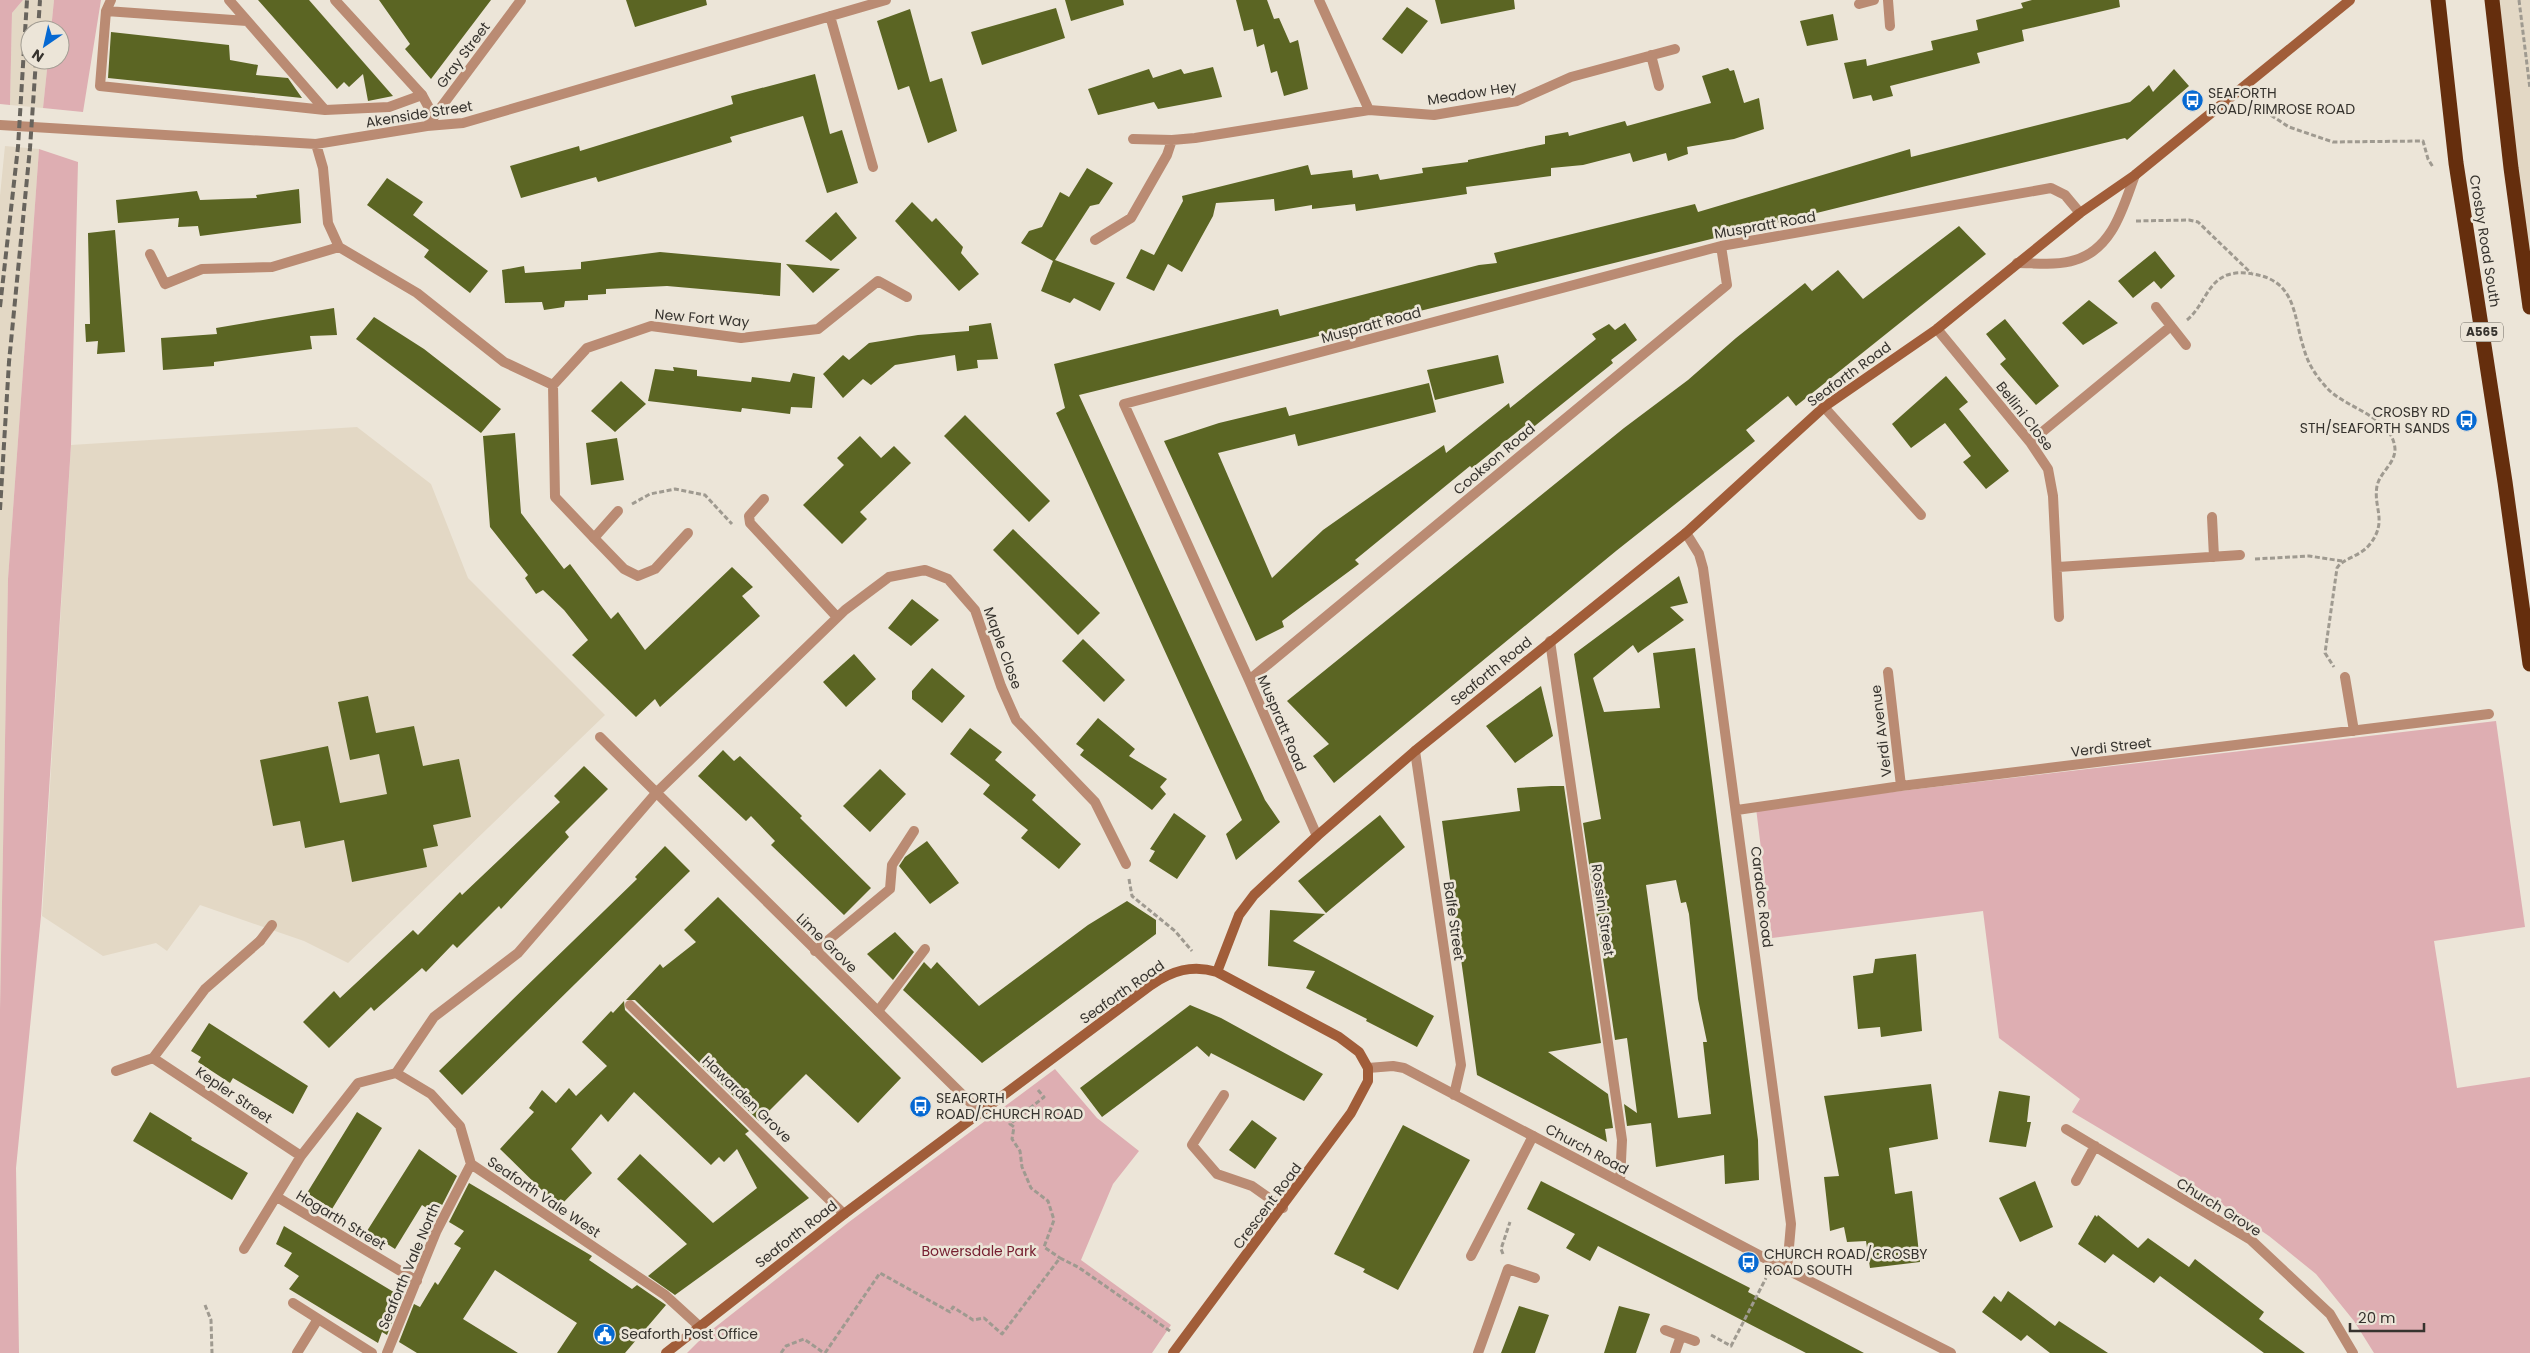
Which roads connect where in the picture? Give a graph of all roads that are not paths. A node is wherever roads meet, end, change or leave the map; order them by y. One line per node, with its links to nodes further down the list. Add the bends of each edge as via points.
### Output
1 (111, 0): 13 (street)
2 (229, 0): 15 (street)
3 (336, 0): 20 (street)
4 (521, 0): 23 (street, Gray Street)
5 (886, 0): 14 (street, Akenside Street)
6 (1319, 0): 22 (street)
7 (1874, 0): 12 (street)
8 (1888, 0): 16 (street)
9 (2350, 0): 30 (main road, Seaforth Road)
10 (2438, 0): 59 (highway, Crosby Road South / A565, via 2456,163)
11 (2492, 0): 39 (highway)
12 (1859, 4)
13 (106, 11): 15 (street); 21 (street, via 100,86)
14 (830, 16): 25 (street, Akenside Street, via 463,123); 29 (street)
15 (247, 21): 21 (street)
16 (1890, 26)
17 (1675, 49): 18 (street, Meadow Hey)
18 (1651, 55): 19 (street); 22 (street, Meadow Hey, via 1571,77 1516,101 1434,114)
19 (1659, 86)
20 (422, 95): 21 (street, via 389,107); 23 (street)
21 (325, 110)
22 (1369, 110): 27 (street, Meadow Hey)
23 (434, 117): 25 (street, Gray Street)
24 (0, 126): 28 (street, Akenside Street)
25 (427, 126): 28 (street, Akenside Street)
26 (1133, 139): 27 (street, Meadow Hey)
27 (1172, 140): 32 (street, via 1167,155 1130,218)
28 (316, 144): 34 (street, via 323,168 328,223)
29 (873, 167)
30 (2135, 175): 31 (main road, Seaforth Road); 36 (street, via 2112,232 2097,249 2076,260 2052,264)
31 (2080, 213): 33 (street, Muspratt Road, via 2065,195 2051,188); 36 (main road, Seaforth Road)
32 (1095, 240)
33 (1721, 246): 62 (street, Cookson Road, via 1727,285); 62 (street, Muspratt Road, via 1124,404)
34 (340, 247): 35 (street, via 272,267 202,270 165,284); 43 (street, via 417,293 504,362)
35 (150, 254)
36 (2017, 263): 41 (main road, Seaforth Road)
37 (907, 297): 43 (street, New Fort Way, via 878,281 818,329 741,338 651,326 587,348)
38 (2156, 307): 40 (street)
39 (2530, 307)
40 (2171, 326): 42 (street); 45 (street)
41 (1936, 329): 44 (main road, Seaforth Road); 45 (street, Bellini Close)
42 (2186, 345)
43 (553, 385): 52 (street, via 555,496)
44 (1824, 406): 48 (street); 51 (main road, Seaforth Road)
45 (2030, 442): 55 (street, Bellini Close, via 2050,476)
46 (764, 499): 56 (street, via 749,516 750,523)
47 (618, 511): 52 (street)
48 (1921, 515)
49 (2212, 517): 54 (street)
50 (688, 533): 52 (street, via 655,569 638,576 624,569)
51 (1686, 533): 58 (main road, Seaforth Road); 69 (street, Caradoc Road, via 1700,554 1704,568)
52 (594, 538)
53 (2240, 555): 54 (street)
54 (2214, 557): 55 (street)
55 (2058, 567): 57 (street, Bellini Close)
56 (837, 617): 68 (street, Maple Close); 72 (street, Maple Close, via 889,577 925,570 948,579 975,610 1016,720 1095,802)
57 (2059, 617)
58 (1550, 641): 66 (main road, Seaforth Road); 92 (street, Rossini Street, via 1622,1140)
59 (2530, 664)
60 (1888, 672): 67 (street, Verdi Avenue)
61 (2345, 677): 64 (street)
62 (1249, 680): 71 (street, Muspratt Road)
63 (2489, 714): 64 (street, Verdi Street)
64 (2354, 731): 67 (street, Verdi Street)
65 (600, 737): 68 (street, Lime Grove)
66 (1415, 751): 71 (main road, Seaforth Road); 84 (street, Balfe Street, via 1461,1065)
67 (1901, 786): 69 (street, Verdi Street)
68 (657, 792): 75 (street, Lime Grove); 82 (street, via 518,953 434,1017)
69 (1737, 810): 98 (street, Caradoc Road, via 1768,1064 1792,1224)
70 (914, 831): 75 (street, via 892,866 890,889)
71 (1317, 836): 76 (main road, Seaforth Road, via 1246,904)
72 (1126, 864)
73 (272, 925): 79 (street, via 260,942 205,989)
74 (925, 949): 78 (street)
75 (815, 951): 78 (street, Lime Grove)
76 (1212, 970): 80 (main road, via 1339,1037 1359,1052); 85 (main road, Seaforth Road, via 1177,970 1164,976)
77 (630, 1005): 95 (street, Hawarden Grove)
78 (878, 1011): 85 (street, Lime Grove)
79 (152, 1058): 81 (street); 89 (street, Kepler Street)
80 (1368, 1068): 84 (street, Church Road, via 1399,1067); 94 (main road, Crescent Road, via 1366,1088 1351,1113)
81 (116, 1071)
82 (396, 1073): 89 (street, via 358,1083); 90 (street, Seaforth Vale West, via 431,1094 460,1126)
83 (1224, 1095): 94 (street, via 1192,1146 1217,1174 1252,1186)
84 (1454, 1095): 87 (street, Church Road)
85 (980, 1112): 95 (main road, Seaforth Road)
86 (2066, 1129): 88 (street, Church Grove)
87 (1533, 1136): 92 (street, Church Road); 97 (street)
88 (2095, 1146): 91 (street); 115 (street, Church Grove, via 2251,1240 2330,1314)
89 (301, 1156): 93 (street)
90 (471, 1164): 100 (street, Seaforth Vale North, via 436,1232); 103 (street, Seaforth Vale West, via 670,1298)
91 (2076, 1181)
92 (1620, 1182): 98 (street, Church Road)
93 (277, 1197): 96 (street); 100 (street, Hogarth Street)
94 (1283, 1208): 111 (main road, Crescent Road)
95 (844, 1214): 103 (main road, Seaforth Road)
96 (244, 1249)
97 (1471, 1256)
98 (1788, 1270): 114 (street, Church Road)
99 (1535, 1278): 112 (street, via 1508,1269)
100 (416, 1281): 109 (street, Seaforth Vale North)
101 (293, 1303): 102 (street)
102 (318, 1319): 107 (street); 108 (street)
103 (699, 1326): 110 (main road, Seaforth Road)
104 (1665, 1330): 105 (street)
105 (1681, 1336): 106 (street); 113 (street)
106 (1695, 1341)
107 (297, 1353)
108 (372, 1353)
109 (387, 1353)
110 (666, 1353)
111 (1173, 1353)
112 (1478, 1353)
113 (1675, 1353)
114 (1952, 1353)
115 (2353, 1353)

